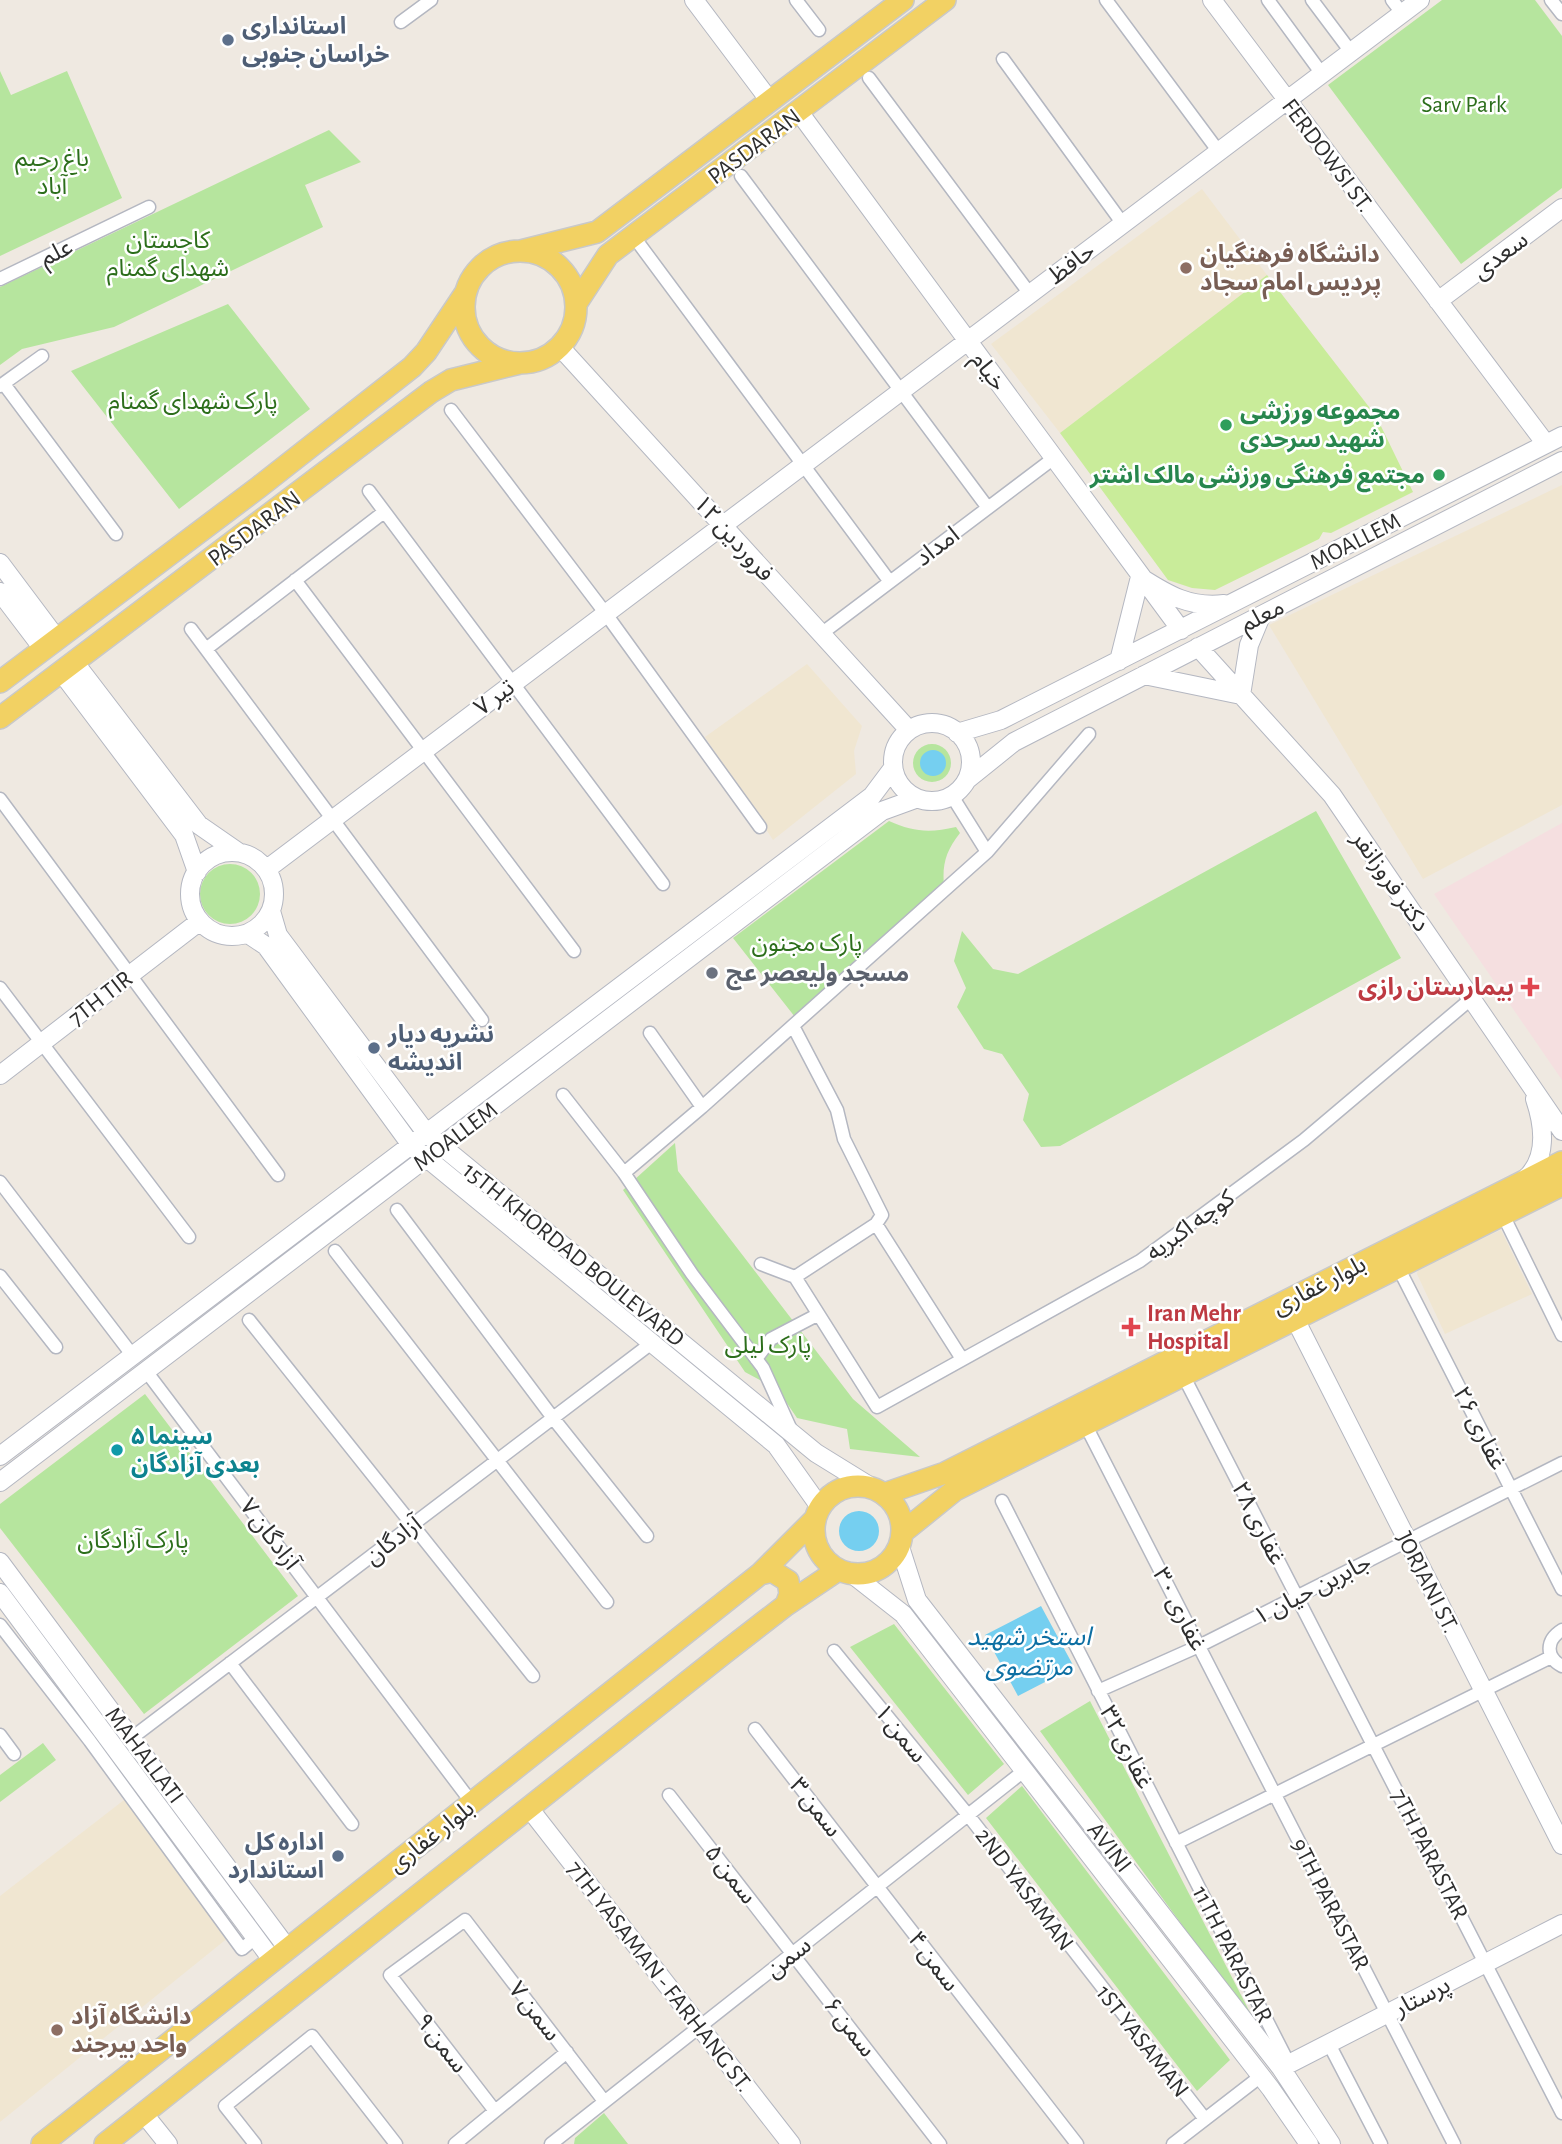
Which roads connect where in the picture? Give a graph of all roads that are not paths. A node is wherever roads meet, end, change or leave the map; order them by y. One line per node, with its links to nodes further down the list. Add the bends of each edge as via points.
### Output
1 (431, 0): 14 (street)
2 (694, 0): 21 (main road)
3 (796, 0): 15 (street)
4 (903, 0): 21 (main road, PASDARAN)
5 (946, 0): 22 (main road, PASDARAN)
6 (1106, 0): 23 (street)
7 (1212, 0): 20 (main road, FERDOWSI ST.)
8 (1268, 0): 18 (street)
9 (1312, 0): 16 (street)
10 (1420, 0): 12 (main road, حافظ)
11 (1551, 0): 13 (street)
12 (1397, 7): 16 (main road, حافظ)
13 (1562, 15)
14 (401, 22)
15 (819, 30)
16 (1351, 52): 18 (main road, حافظ)
17 (1003, 59): 27 (street)
18 (1322, 74): 20 (main road, حافظ)
19 (869, 78): 32 (street)
20 (1287, 100): 23 (main road, حافظ); 33 (main road, FERDOWSI ST.)
21 (770, 101): 29 (main road, PASDARAN, via 597,232)
22 (799, 112): 28 (main road, PASDARAN); 35 (main road, خیام)
23 (1219, 152): 27 (main road, حافظ)
24 (741, 176): 40 (street)
25 (149, 207): 30 (street, علم)
26 (1561, 212): 33 (main road, سعدی)
27 (1123, 224): 32 (main road, حافظ)
28 (634, 237): 34 (main road, PASDARAN, via 608,255); 45 (street)
29 (521, 251): 31 (main road, via 487,262); 34 (main road, via 536,253 561,268)
30 (0, 279)
31 (466, 292): 38 (main road, via 464,306 471,335 492,355); 62 (main road, PASDARAN, via 412,367)
32 (1030, 294): 35 (main road, حافظ)
33 (1438, 301): 42 (main road, FERDOWSI ST.)
34 (576, 303): 36 (main road, via 575,322)
35 (967, 342): 40 (main road, حافظ); 43 (main road, خیام)
36 (560, 347): 38 (main road, via 541,359); 49 (main road, ۱۲ فروردین)
37 (42, 356): 39 (street)
38 (520, 363): 66 (main road, PASDARAN, via 451,380 431,393)
39 (2, 385): 50 (street)
40 (901, 392): 45 (main road, حافظ); 47 (street)
41 (451, 410): 57 (street)
42 (1554, 440): 56 (main road, MOALLEM)
43 (1054, 458): 47 (street, امداد); 52 (main road, خیام)
44 (1562, 461): 58 (main road, معلم)
45 (805, 464): 49 (main road, حافظ); 54 (street)
46 (369, 492): 48 (street)
47 (988, 508): 54 (street, امداد)
48 (384, 512): 53 (street); 69 (street)
49 (723, 526): 57 (main road, ۷ تیر); 61 (main road, ۱۲ فروردین)
50 (116, 534)
51 (0, 563): 62 (main road)
52 (1140, 577): 56 (main road, via 1173,598 1205,606); 60 (main road, خیام); 65 (main road)
53 (295, 580): 64 (street); 75 (street)
54 (890, 582): 61 (street, امداد)
55 (0, 592): 62 (main road)
56 (1234, 603): 60 (main road, MOALLEM)
57 (606, 614): 69 (main road, ۷ تیر); 82 (street)
58 (1261, 616): 63 (main road, معلم); 70 (main road, via 1249,645)
59 (191, 629): 64 (street)
60 (1181, 629): 65 (main road, MOALLEM)
61 (821, 634): 72 (main road, ۱۲ فروردین)
62 (50, 644): 66 (main road); 68 (main road, PASDARAN)
63 (1198, 648): 67 (main road, معلم); 70 (main road, دکتر فروزانفر)
64 (206, 649): 81 (street)
65 (1119, 661): 73 (main road, MOALLEM, via 1001,720)
66 (69, 668): 71 (main road, PASDARAN); 83 (main road, via 199,825); 86 (main road, via 184,835)
67 (1144, 675): 70 (main road); 77 (main road, معلم, via 1014,742)
68 (0, 682)
69 (512, 683): 75 (main road, ۷ تیر); 87 (street)
70 (1241, 695): 94 (main road, دکتر فروزانفر, via 1332,795)
71 (0, 718)
72 (908, 729): 73 (main road, via 933,723); 76 (main road, via 895,746)
73 (957, 733): 77 (main road, via 969,749)
74 (1089, 734): 84 (street)
75 (424, 751): 81 (main road, ۷ تیر); 91 (street)
76 (893, 768): 80 (main road, via 902,789); 105 (main road, MOALLEM, via 872,796)
77 (968, 779): 78 (main road)
78 (952, 796): 80 (main road, via 930,802); 84 (street)
79 (0, 799): 92 (street)
80 (915, 799): 107 (main road, MOALLEM, via 883,811)
81 (334, 819): 85 (main road, ۷ تیر); 95 (street)
82 (760, 827)
83 (238, 852): 85 (main road); 86 (main road, via 215,856)
84 (987, 852): 96 (street)
85 (267, 869): 88 (main road, via 275,890)
86 (197, 872): 89 (main road, via 190,890)
87 (663, 884)
88 (271, 911): 90 (main road); 105 (main road, 15TH KHORDAD BOULEVARD, via 278,935)
89 (200, 921): 90 (main road, via 217,934); 92 (main road, 7TH TIR)
90 (248, 934): 106 (main road, 15TH KHORDAD BOULEVARD, via 266,946)
91 (574, 951)
92 (131, 974): 98 (main road, 7TH TIR); 111 (street)
93 (0, 988): 98 (street)
94 (1472, 998): 100 (main road, دکتر فروزانفر); 132 (street, کوچه اکبریه, via 1304,1140 1140,1261)
95 (482, 1020)
96 (793, 1026): 102 (street); 117 (street, via 881,1208)
97 (649, 1033): 102 (street)
98 (42, 1043): 99 (main road, 7TH TIR); 118 (street)
99 (0, 1075)
100 (1529, 1079): 103 (main road); 104 (main road, دکتر فروزانفر); 113 (main road, via 1542,1141 1535,1171)
101 (563, 1095): 110 (street)
102 (702, 1107): 110 (street)
103 (1562, 1107)
104 (1562, 1132)
105 (427, 1134): 106 (main road, MOALLEM); 107 (main road, 15TH KHORDAD BOULEVARD)
106 (411, 1145): 108 (main road, 15TH KHORDAD BOULEVARD); 130 (main road, MOALLEM)
107 (442, 1146): 108 (main road, MOALLEM); 137 (main road, 15TH KHORDAD BOULEVARD)
108 (425, 1158): 128 (main road, 15TH KHORDAD BOULEVARD); 133 (main road, MOALLEM)
109 (1562, 1162): 113 (main road, بلوار غفاری)
110 (624, 1173): 131 (street)
111 (278, 1175)
112 (0, 1182): 130 (street)
113 (1521, 1183): 143 (main road, بلوار غفاری, via 945,1473)
114 (1562, 1185): 116 (main road, بلوار غفاری)
115 (397, 1210): 135 (street)
116 (1503, 1215): 121 (main road, بلوار غفاری); 127 (street)
117 (876, 1224): 123 (street); 132 (street)
118 (189, 1237)
119 (335, 1251): 139 (street)
120 (761, 1264): 123 (street)
121 (1398, 1267): 125 (main road, بلوار غفاری); 142 (street, غفاری ۲۶)
122 (0, 1276): 129 (street)
123 (795, 1277): 124 (street)
124 (817, 1315): 131 (street, via 771,1339); 132 (street, کوچه اکبریه, via 877,1407)
125 (1294, 1319): 134 (main road, بلوار غفاری); 149 (main road, JORJANI ST.)
126 (249, 1320): 146 (street)
127 (1562, 1335)
128 (653, 1342): 135 (street, آزادگان); 145 (main road, 15TH KHORDAD BOULEVARD, via 776,1446 798,1472)
129 (56, 1347)
130 (133, 1356): 138 (main road, MOALLEM)
131 (756, 1359): 137 (street)
132 (961, 1359)
133 (146, 1371): 141 (main road, MOALLEM); 156 (street, آزادگان ۷)
134 (1183, 1375): 136 (main road, بلوار غفاری); 155 (street, غفاری ۲۸)
135 (553, 1418): 139 (street, آزادگان); 147 (street)
136 (1085, 1424): 148 (main road, بلوار غفاری, via 955,1490); 161 (street, غفاری ۳۰)
137 (793, 1434): 143 (main road, 15TH KHORDAD BOULEVARD, via 816,1454)
138 (0, 1457)
139 (496, 1461): 146 (street, آزادگان); 157 (street)
140 (1562, 1463): 142 (street, جابربن حیان ۱)
141 (0, 1482)
142 (1511, 1489): 149 (street, جابربن حیان ۱); 153 (street, غفاری ۲۶)
143 (878, 1490): 145 (main road, via 842,1488); 148 (main road, via 895,1504 901,1518)
144 (1002, 1501): 167 (street, غفاری ۳۲)
145 (817, 1513): 151 (main road, via 816,1544 828,1563); 152 (main road, بلوار غفاری)
146 (413, 1524): 156 (street, آزادگان); 166 (street)
147 (647, 1536)
148 (901, 1539): 151 (main road, via 881,1569); 195 (main road, AVINI, via 916,1600)
149 (1408, 1541): 155 (street, جابربن حیان ۱); 168 (main road, JORJANI ST.)
150 (0, 1562): 171 (main road, MAHALLATI)
151 (845, 1572): 158 (main road, بلوار غفاری); 174 (main road, AVINI, via 903,1614)
152 (760, 1574): 158 (main road, via 772,1571 784,1576 790,1587); 177 (main road, بلوار غفاری)
153 (1562, 1589)
154 (0, 1593): 181 (main road, MAHALLATI)
155 (1297, 1596): 161 (street, جابربن حیان ۱); 172 (street, غفاری ۲۸)
156 (317, 1597): 164 (street, آزادگان); 177 (street, آزادگان ۷)
157 (607, 1602)
158 (786, 1605): 178 (main road, بلوار غفاری)
159 (0, 1625): 181 (street)
160 (1562, 1630): 163 (street, via 1551,1640)
161 (1199, 1646): 167 (street, جابربن حیان ۱); 175 (street, غفاری ۳۰)
162 (834, 1651): 179 (street, سمن ۱)
163 (1551, 1657): 165 (street); 168 (street)
164 (230, 1663): 171 (street, آزادگان); 180 (street)
165 (1562, 1666)
166 (533, 1676)
167 (1098, 1691): 182 (street, غفاری ۳۲)
168 (1484, 1691): 172 (street); 183 (main road, JORJANI ST.)
169 (755, 1729): 184 (street, سمن ۳)
170 (0, 1735): 173 (street)
171 (133, 1737): 187 (main road, MAHALLATI)
172 (1374, 1745): 175 (street); 189 (street, 7TH PARASTAR)
173 (14, 1754)
174 (1025, 1770): 179 (street, سمن); 196 (main road, AVINI)
175 (1275, 1794): 182 (street); 191 (street, 9TH PARASTAR)
176 (669, 1795): 186 (street, سمن ۵)
177 (472, 1803): 187 (main road, بلوار غفاری)
178 (529, 1808): 192 (main road, 7TH YASAMAN - FARHANG ST.); 200 (main road, بلوار غفاری)
179 (968, 1815): 184 (street, سمن); 188 (street, 2ND YASAMAN)
180 (352, 1824)
181 (175, 1843): 187 (main road, MAHALLATI, via 207,1887 255,1938)
182 (1176, 1843): 195 (street, 11TH PARASTAR)
183 (1562, 1845)
184 (877, 1886): 186 (street, سمن); 211 (street, سمن ۴)
185 (1562, 1924): 189 (main road, پرستار)
186 (793, 1953): 192 (street, سمن); 210 (street, سمن ۶)
187 (280, 1955): 202 (main road, بلوار غفاری)
188 (1081, 1962): 201 (street, 1ST YASAMAN)
189 (1485, 1964): 191 (main road, پرستار); 199 (street, 7TH PARASTAR)
190 (390, 1975): 194 (street, سمن ۷, via 465,1920); 198 (street, سمن ۹)
191 (1387, 2014): 193 (main road, پرستار); 216 (street, 9TH PARASTAR)
192 (699, 2027): 197 (street, سمن); 209 (main road, 7TH YASAMAN - FARHANG ST.)
193 (1329, 2044): 195 (main road, پرستار); 215 (street)
194 (567, 2052): 197 (street, سمن ۷); 198 (street)
195 (1285, 2066): 214 (main road, AVINI)
196 (1261, 2076): 201 (street); 213 (main road, AVINI)
197 (604, 2101): 208 (street, سمن)
198 (495, 2111): 207 (street)
199 (1562, 2113)
200 (144, 2114): 203 (main road, بلوار غفاری); 204 (main road)
201 (1205, 2119): 212 (street)
202 (42, 2144)
203 (105, 2144)
204 (168, 2144)
205 (255, 2144): 206 (street, via 225,2106 312,2036)
206 (396, 2144)
207 (455, 2144)
208 (551, 2144)
209 (791, 2144)
210 (940, 2144)
211 (1077, 2144)
212 (1173, 2144)
213 (1309, 2144)
214 (1331, 2144)
215 (1381, 2144)
216 (1454, 2144)

